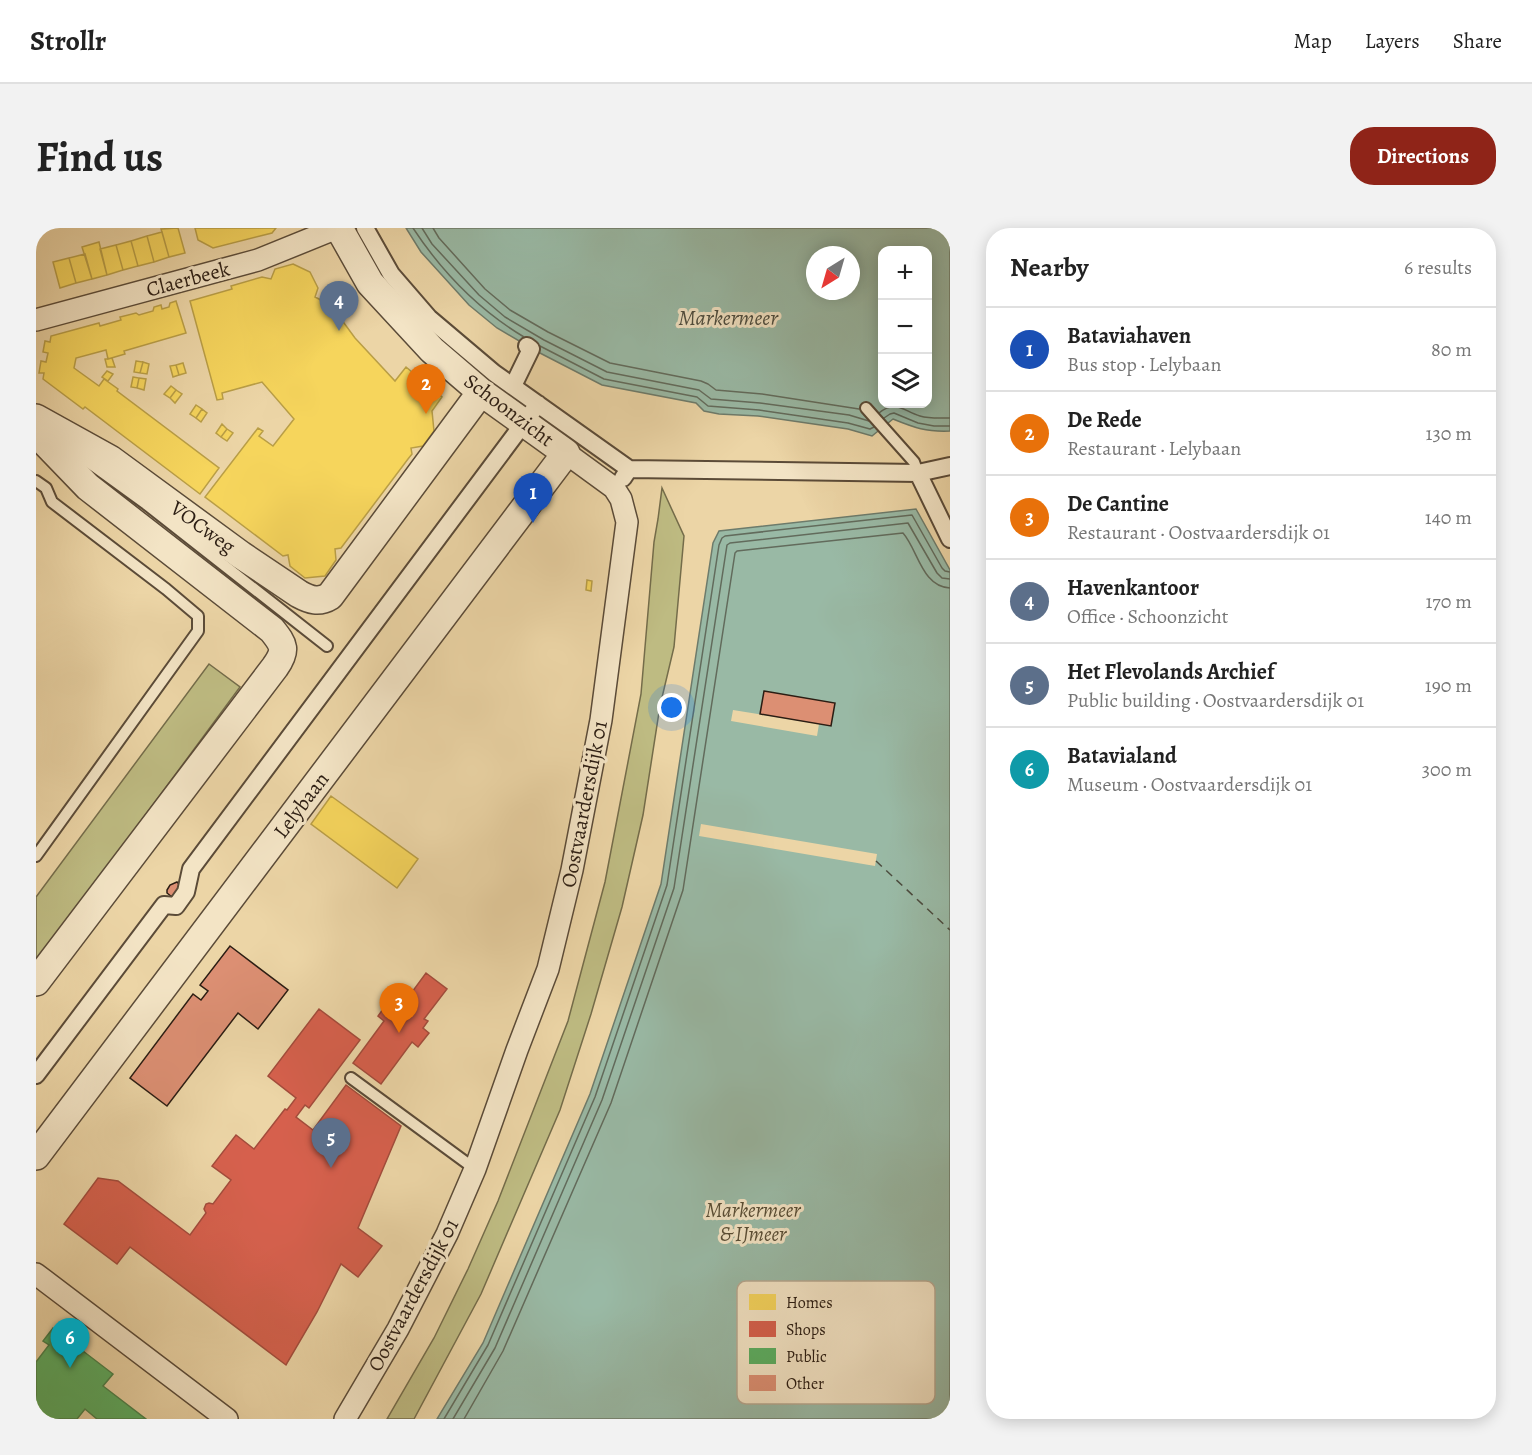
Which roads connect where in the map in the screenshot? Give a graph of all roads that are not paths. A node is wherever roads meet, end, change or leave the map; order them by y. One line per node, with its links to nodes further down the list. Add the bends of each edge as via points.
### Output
1 (338, 228): 3 (street, Claerbeek, via 258,260); 6 (street, Schoonzicht, via 370,283 432,350)
2 (365, 228): 5 (street, via 391,274 429,318)
3 (36, 320)
4 (532, 349): 5 (street)
5 (513, 386): 8 (street)
6 (481, 392): 8 (street, Schoonzicht); 13 (street, VOCweg, via 324,600 299,594 110,459)
7 (866, 408): 16 (lane, via 914,462)
8 (532, 414): 12 (street, Schoonzicht); 15 (street); 23 (street, via 190,870 186,892 176,906 164,905)
9 (36, 418): 13 (street, VOCweg)
10 (36, 424): 13 (lane)
11 (36, 433): 13 (street, VOCweg)
12 (566, 453): 18 (street); 25 (street, Lelybaan)
13 (83, 460): 20 (lane, via 146,504); 22 (street, VOCweg, via 88,487 272,630 281,641 283,654)
14 (950, 466): 16 (street)
15 (629, 469): 16 (street); 18 (street)
16 (918, 473): 19 (street)
17 (36, 481): 21 (lane, via 46,488 52,502 198,616 198,631)
18 (614, 489): 26 (street, Oostvaardersdijk 01, via 627,522 585,812 548,969)
19 (950, 539)
20 (327, 646)
21 (36, 856)
22 (36, 982)
23 (36, 1076)
24 (351, 1078): 26 (lane)
25 (36, 1156)
26 (475, 1169): 29 (street, Oostvaardersdijk 01, via 398,1329)
27 (36, 1274): 28 (street)
28 (227, 1419)
29 (345, 1419)

